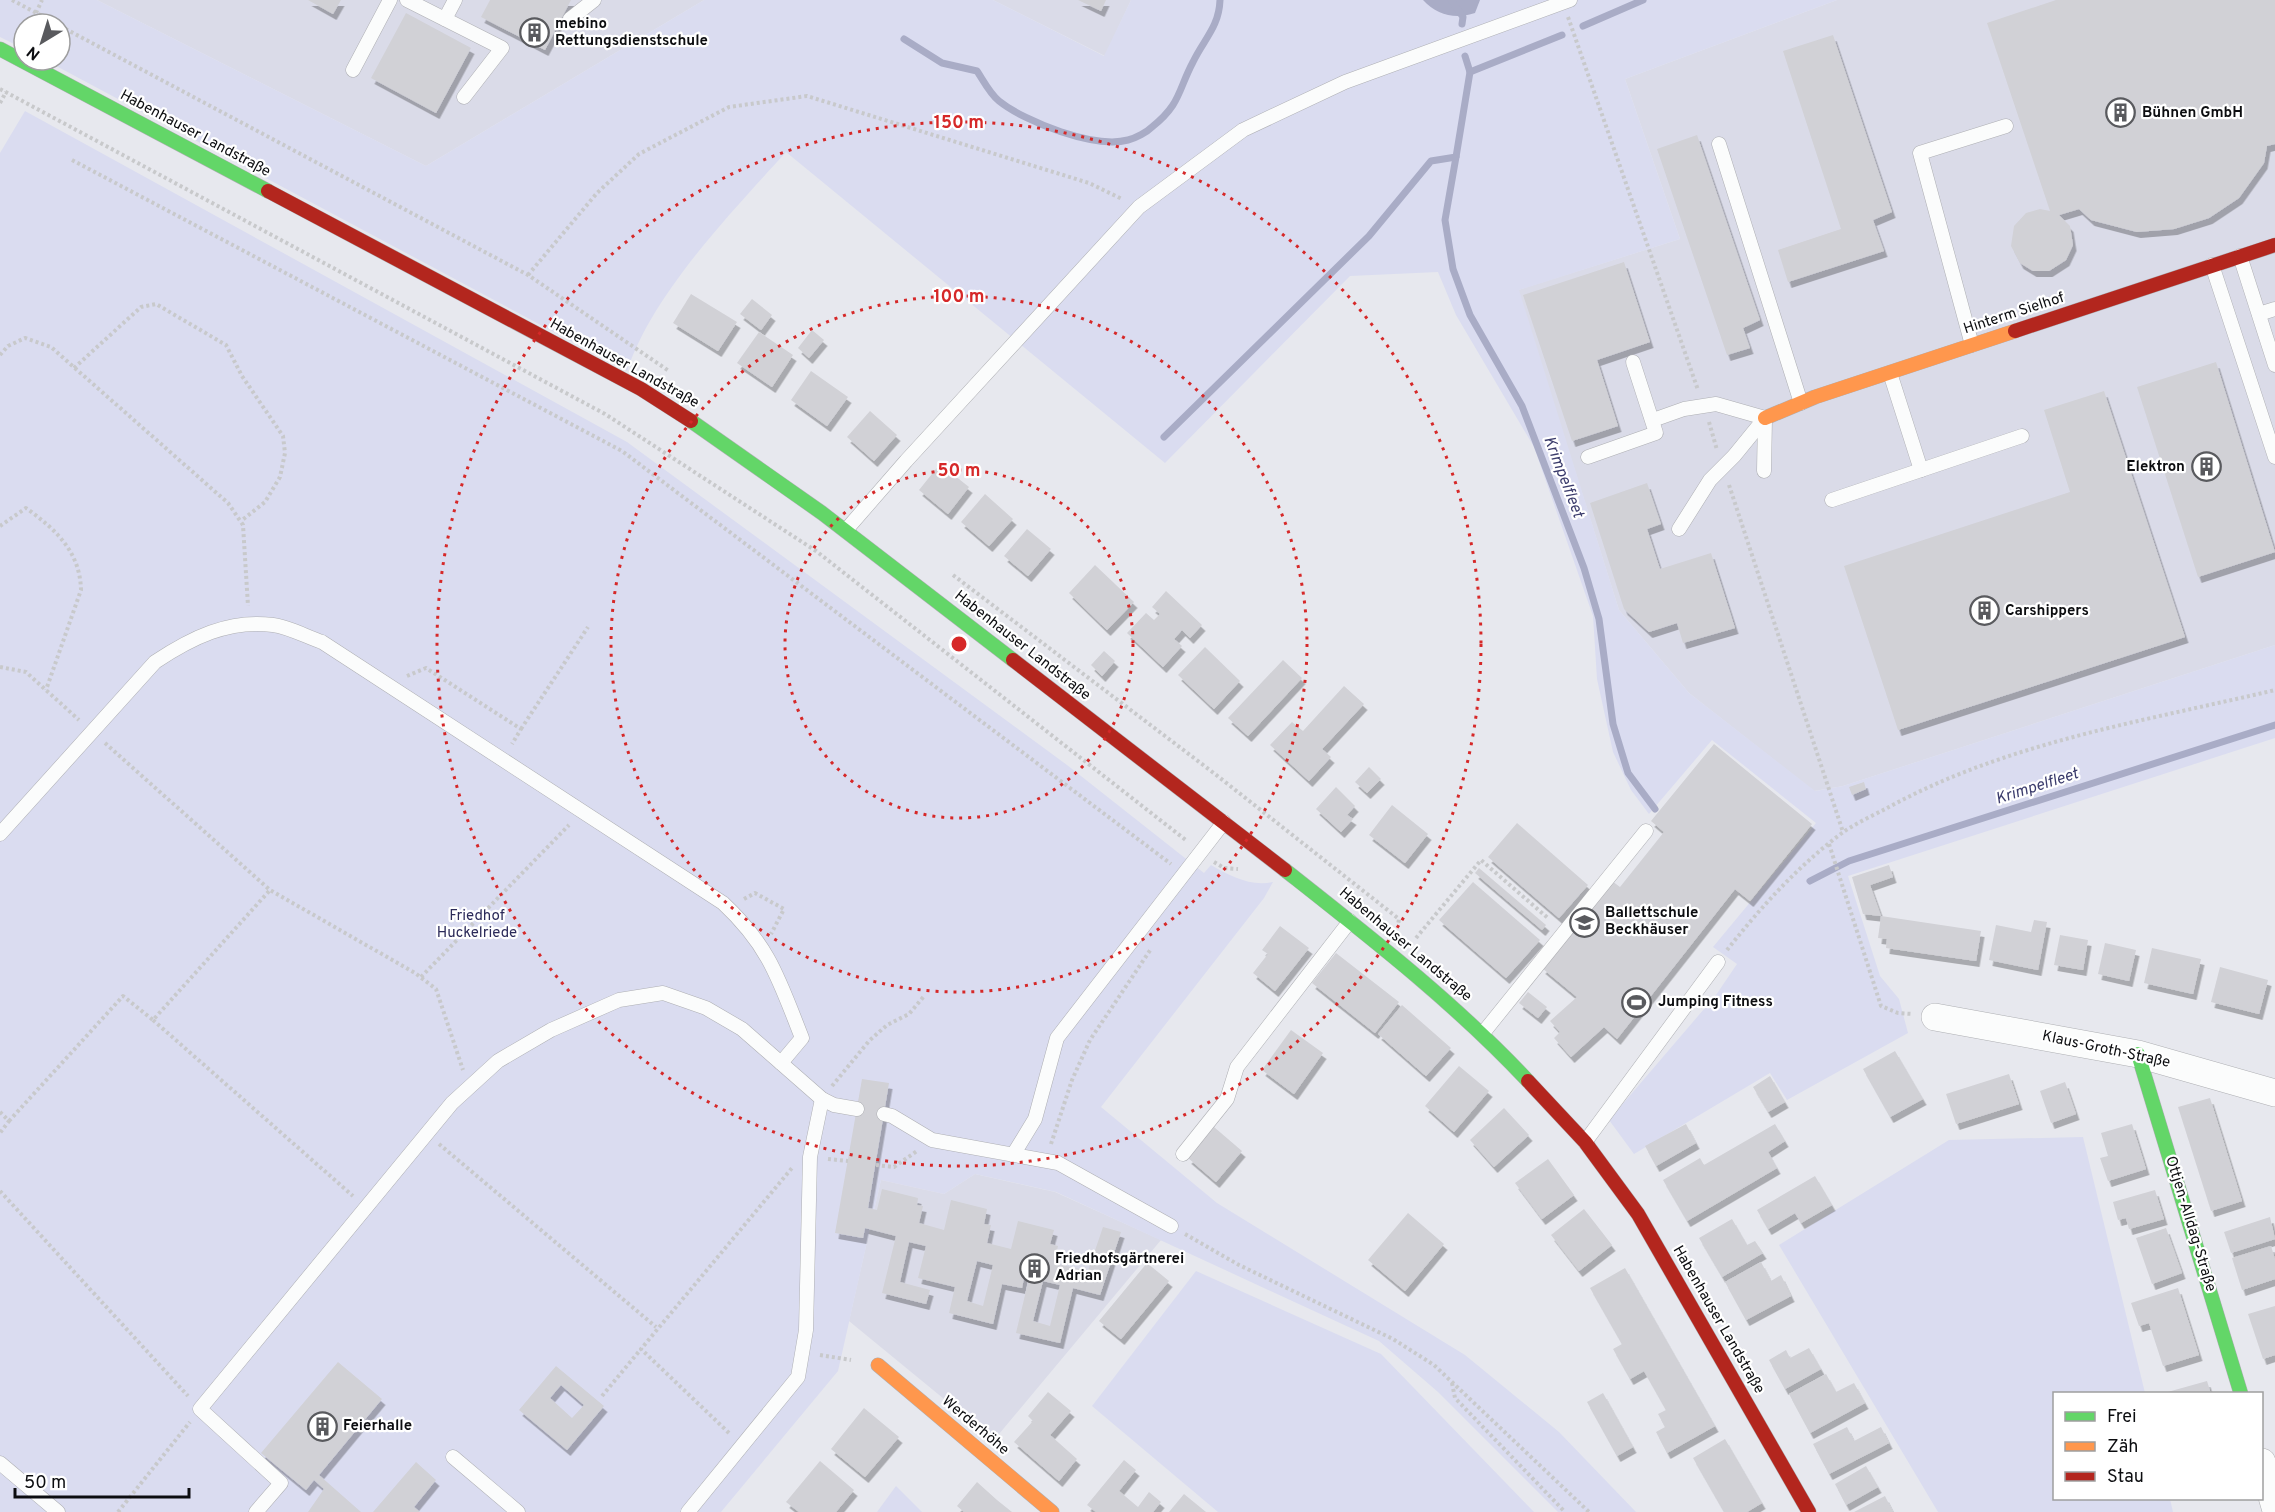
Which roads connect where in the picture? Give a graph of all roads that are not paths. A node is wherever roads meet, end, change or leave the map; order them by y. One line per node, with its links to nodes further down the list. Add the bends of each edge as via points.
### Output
1 (390, 0): 9 (lane)
2 (407, 0): 6 (lane)
3 (455, 0): 6 (lane)
4 (594, 0): 7 (lane)
5 (1567, 2): 32 (lane, via 1345,82 1253,125 1139,207)
6 (445, 19): 10 (lane, via 502,48)
7 (570, 20)
8 (0, 49): 32 (street, Habenhauser Landstraße, via 641,389 748,457)
9 (353, 70)
10 (464, 97)
11 (2006, 126): 18 (lane, via 1920,153)
12 (1719, 144): 22 (lane)
13 (2275, 245): 14 (street, Hinterm Sielhof)
14 (2240, 256): 15 (street, Hinterm Sielhof); 17 (lane)
15 (2212, 265): 18 (street, Hinterm Sielhof); 27 (lane)
16 (2275, 309): 17 (lane)
17 (2259, 314): 20 (lane)
18 (1972, 345): 21 (street, Hinterm Sielhof)
19 (1633, 362): 24 (lane)
20 (2275, 365)
21 (1890, 373): 22 (street, Hinterm Sielhof); 28 (lane)
22 (1801, 403): 23 (street, Hinterm Sielhof)
23 (1765, 418): 24 (lane, via 1716,404); 29 (lane); 31 (lane, via 1710,480)
24 (1653, 420): 26 (lane, via 1656,433)
25 (2022, 436): 28 (lane)
26 (1588, 457)
27 (2275, 457)
28 (1921, 470): 30 (lane)
29 (1764, 471)
30 (1832, 500)
31 (1679, 529)
32 (846, 531): 33 (street, Habenhauser Landstraße)
33 (1224, 822): 36 (street, Habenhauser Landstraße); 48 (lane, via 1057,1038 1035,1119)
34 (1646, 831): 39 (lane)
35 (0, 834): 41 (lane, via 155,662 186,641 232,625 275,625 322,642 730,909 746,924 771,960 802,1038)
36 (1350, 921): 39 (street, Habenhauser Landstraße); 47 (lane, via 1236,1066 1227,1099)
37 (1718, 962): 46 (lane)
38 (1935, 1017): 40 (street, Klaus-Groth-Straße)
39 (1483, 1033): 46 (street, Habenhauser Landstraße)
40 (2139, 1054): 42 (street, Klaus-Groth-Straße); 51 (street, Ottjen-Alldag-Straße)
41 (782, 1064): 43 (lane); 57 (lane, via 742,1029 706,1008 663,993 619,1000 551,1030 498,1061 427,1133 200,1409 281,1483)
42 (2275, 1093)
43 (822, 1099): 44 (lane); 59 (lane, via 810,1157 806,1330 798,1377)
44 (857, 1109)
45 (884, 1114): 48 (lane, via 932,1140)
46 (1585, 1142): 61 (street, Habenhauser Landstraße, via 1638,1214)
47 (1183, 1154)
48 (1013, 1155): 49 (lane, via 1058,1163)
49 (1171, 1226)
50 (878, 1365): 60 (street, Werderhöhe)
51 (2240, 1392)
52 (453, 1457): 58 (lane)
53 (0, 1463): 56 (lane)
54 (2263, 1465): 55 (street)
55 (2275, 1507)
56 (58, 1512)
57 (256, 1512)
58 (518, 1512)
59 (688, 1512)
60 (1052, 1512)
61 (1809, 1512)

